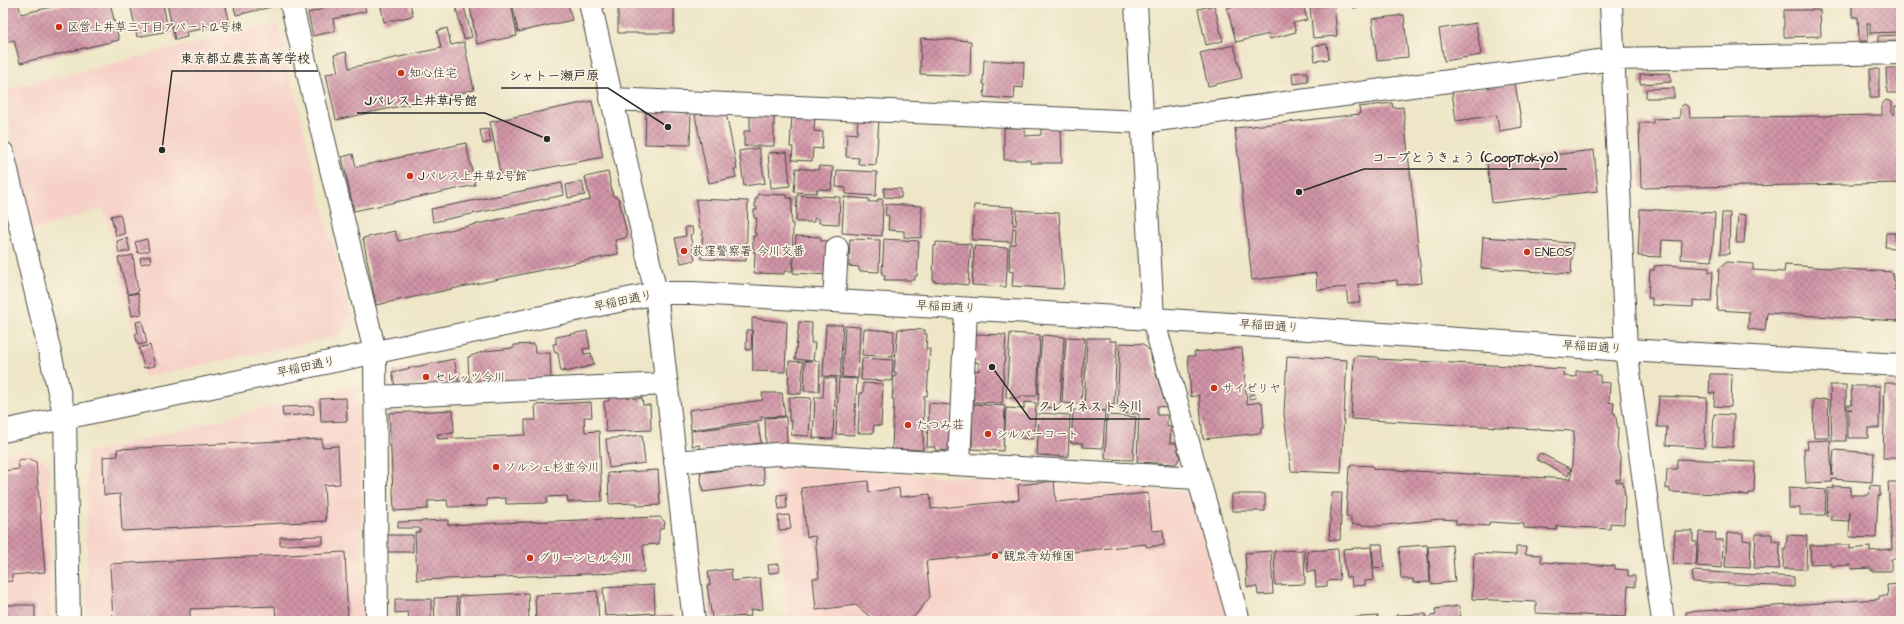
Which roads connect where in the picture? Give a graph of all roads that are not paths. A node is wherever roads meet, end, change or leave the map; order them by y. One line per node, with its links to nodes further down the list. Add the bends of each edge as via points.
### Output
1 (291, 3): 16 (street)
2 (590, 3): 7 (street)
3 (1136, 3): 8 (street)
4 (1611, 3): 6 (street)
5 (1901, 53): 6 (street)
6 (1614, 59): 8 (street); 15 (street)
7 (611, 99): 8 (street); 11 (street)
8 (1142, 122): 14 (street)
9 (3, 153): 20 (street)
10 (837, 248): 12 (street)
11 (656, 293): 12 (street, 早稲田通り); 16 (street, 早稲田通り); 18 (street)
12 (834, 301): 13 (street, 早稲田通り)
13 (966, 309): 14 (street, 早稲田通り); 23 (street)
14 (1153, 318): 15 (street, 早稲田通り); 24 (street)
15 (1626, 350): 17 (street, 早稲田通り); 29 (street)
16 (375, 352): 19 (street); 20 (street, 早稲田通り)
17 (1901, 365)
18 (667, 384): 19 (street); 22 (street)
19 (375, 397): 26 (street)
20 (65, 417): 21 (street, 早稲田通り); 25 (street)
21 (3, 431)
22 (675, 462): 23 (street, via 776,454); 27 (street)
23 (958, 464): 24 (street)
24 (1198, 478): 28 (street)
25 (69, 621)
26 (377, 621)
27 (694, 621)
28 (1239, 621)
29 (1663, 621)

